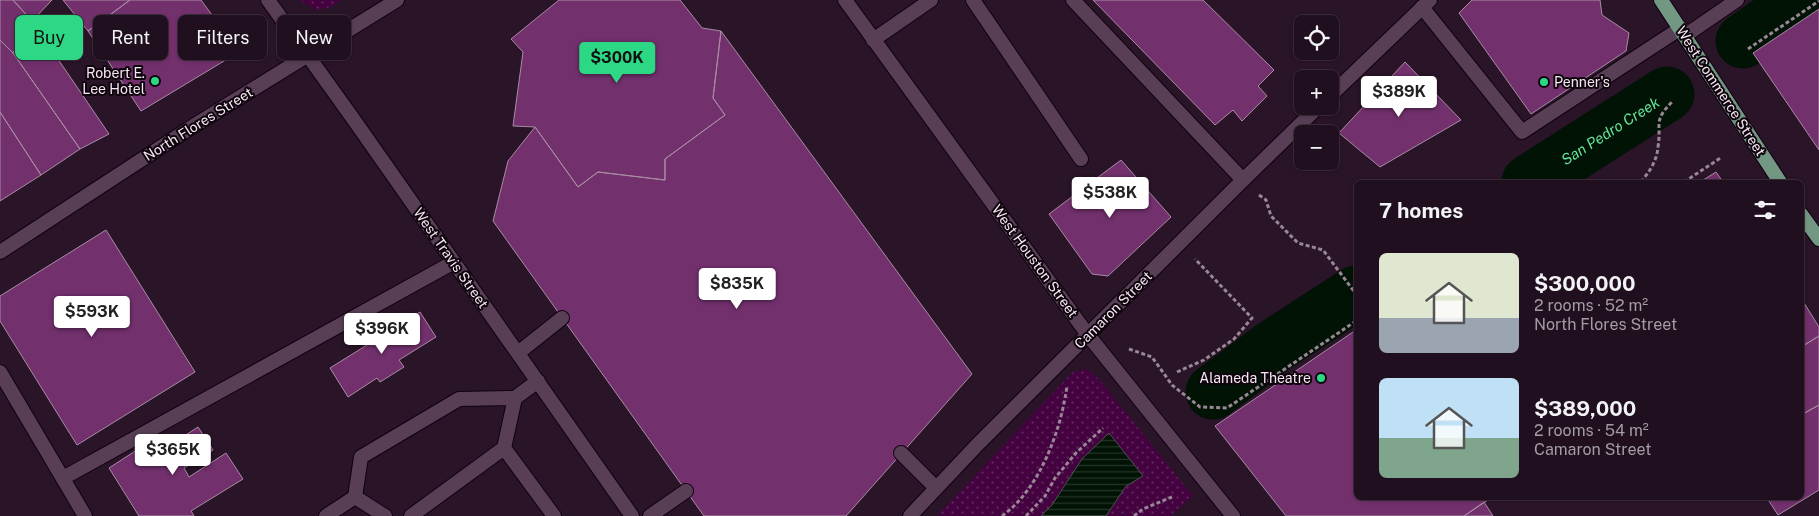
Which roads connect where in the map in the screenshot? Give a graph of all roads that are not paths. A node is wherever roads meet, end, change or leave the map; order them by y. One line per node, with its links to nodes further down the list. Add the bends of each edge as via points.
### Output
1 (268, 0): 10 (street, West Travis Street)
2 (397, 0): 11 (street, North Flores Street)
3 (845, 0): 13 (street, West Houston Street)
4 (931, 0): 13 (street)
5 (974, 0): 18 (street)
6 (1073, 0): 19 (street)
7 (1662, 0): 12 (main road, West Commerce Street)
8 (1737, 0): 12 (street)
9 (1426, 4): 12 (street, via 1522,132); 16 (street)
10 (279, 15)
11 (351, 29)
12 (1683, 32): 20 (main road, West Commerce Street)
13 (873, 40): 26 (street, West Houston Street)
14 (301, 60): 23 (street, North Flores Street)
15 (313, 60): 24 (street, West Travis Street)
16 (1339, 87)
17 (1310, 115): 19 (street, Camaron Street)
18 (1081, 159)
19 (1243, 180): 26 (street, Camaron Street)
20 (1779, 180)
21 (1804, 218): 22 (main road)
22 (1819, 240)
23 (0, 252)
24 (454, 262): 27 (street, West Travis Street); 33 (street)
25 (562, 318): 27 (street)
26 (1088, 335): 34 (street, Camaron Street); 45 (street, West Houston Street)
27 (518, 353): 29 (street, West Travis Street)
28 (0, 372): 33 (street)
29 (538, 380): 30 (street); 42 (street, West Travis Street)
30 (515, 398): 31 (street); 36 (street, via 459,399 361,457)
31 (504, 448): 40 (street); 41 (street)
32 (901, 453): 34 (street)
33 (63, 478): 37 (street)
34 (936, 488): 44 (street, Camaron Street)
35 (686, 491): 43 (street)
36 (355, 497): 38 (street); 39 (street)
37 (85, 516)
38 (326, 516)
39 (385, 516)
40 (411, 516)
41 (554, 516)
42 (632, 516)
43 (650, 516)
44 (910, 516)
45 (1233, 516)

